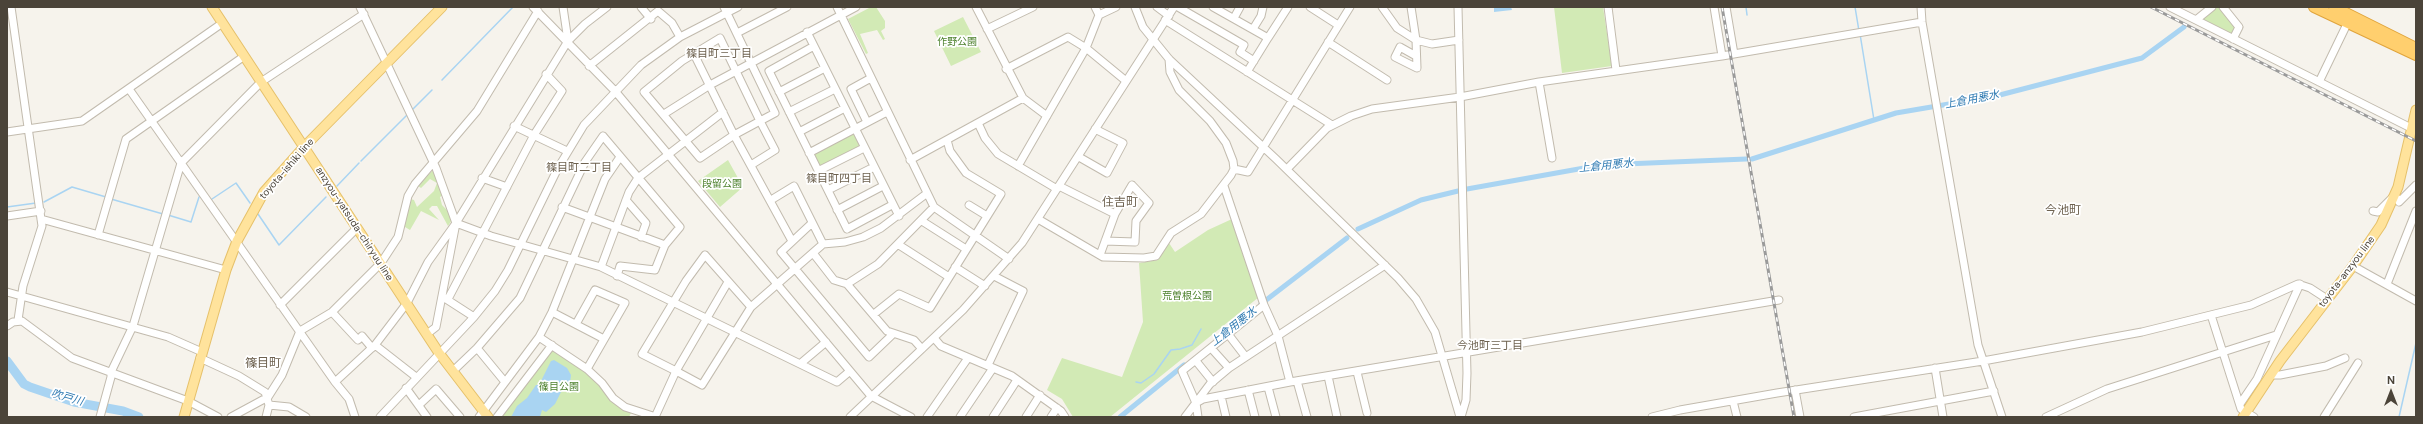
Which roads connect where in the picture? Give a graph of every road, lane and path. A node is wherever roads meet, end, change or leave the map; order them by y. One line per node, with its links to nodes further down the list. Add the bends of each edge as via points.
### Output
1 (11, 7): 113 (street)
2 (212, 7): 49 (main road, anzyou-yatsuda-chiryuu line)
3 (360, 7): 41 (street)
4 (442, 7): 76 (main road, toyota-ishiki line)
5 (563, 7): 61 (street)
6 (607, 7): 61 (street)
7 (641, 7): 46 (street)
8 (738, 7): 40 (street)
9 (787, 7): 55 (street)
10 (837, 7): 42 (street)
11 (856, 7): 42 (street)
12 (976, 7): 52 (street)
13 (1095, 7): 43 (street)
14 (1116, 7): 43 (street)
15 (1135, 7): 62 (street)
16 (1157, 7): 44 (street)
17 (1174, 7): 44 (street)
18 (1178, 7): 74 (street, via 1244,45 1240,52)
19 (1213, 7): 45 (street)
20 (1240, 7): 45 (street)
21 (1263, 7): 53 (street)
22 (1288, 7): 57 (street)
23 (1310, 7): 51 (street)
24 (1350, 7): 51 (street)
25 (1382, 7): 59 (street, via 1397,28)
26 (1411, 7): 59 (street)
27 (1458, 7): 60 (street)
28 (1608, 7): 80 (street)
29 (1714, 7): 71 (street)
30 (1726, 7): 68 (street)
31 (1921, 7): 48 (street)
32 (2170, 7): 47 (street)
33 (2212, 7): 47 (street)
34 (2223, 7): 58 (street, via 2240,27)
35 (2314, 7): 50 (highway)
36 (2334, 7): 66 (highway)
37 (1029, 8): 52 (street)
38 (535, 9): 61 (street); 132 (street, via 477,111)
39 (661, 9): 46 (street); 56 (street)
40 (725, 10): 55 (street); 56 (street)
41 (364, 14): 76 (street); 87 (street)
42 (841, 15): 54 (street); 84 (street)
43 (1099, 15): 65 (street)
44 (1167, 18): 62 (street); 82 (street)
45 (1234, 18): 53 (street)
46 (651, 19): 77 (street)
47 (2196, 20): 58 (street)
48 (1922, 22): 68 (street); 251 (street, via 1967,285)
49 (221, 24): 72 (main road, anzyou-yatsuda-chiryuu line); 91 (street)
50 (2347, 24): 69 (highway); 89 (street)
51 (1338, 26): 63 (street)
52 (987, 29): 79 (street)
53 (1253, 29): 57 (street)
54 (807, 32): 64 (street); 75 (street)
55 (737, 33): 75 (street)
56 (680, 37): 93 (street, via 641,65)
57 (1268, 38): 74 (street)
58 (2233, 39): 89 (street)
59 (1416, 40): 60 (street, via 1432,44); 70 (street)
60 (1459, 40): 96 (street)
61 (568, 41): 77 (street); 83 (street)
62 (1153, 41): 73 (street); 86 (street)
63 (1328, 42): 85 (street); 97 (street)
64 (814, 46): 78 (street); 94 (street, via 769,71)
65 (1086, 48): 79 (street, via 1068,37); 86 (street); 104 (street)
66 (2416, 48)
67 (694, 54): 81 (street, via 720,38); 90 (street); 103 (street, via 644,92)
68 (1734, 54): 71 (street)
69 (2416, 55)
70 (1416, 56)
71 (1722, 56): 80 (street)
72 (243, 57): 87 (main road, anzyou-yatsuda-chiryuu line); 107 (street)
73 (1169, 59): 122 (street); 136 (street, via 1170,72 1179,90 1210,120 1226,143)
74 (1254, 61): 82 (street)
75 (751, 62): 81 (street); 105 (street, via 775,113)
76 (386, 63): 121 (main road, toyota-ishiki line); 132 (street)
77 (590, 66): 93 (street)
78 (825, 68): 92 (street); 94 (street)
79 (1006, 69): 95 (street)
80 (1616, 70): 88 (street)
81 (736, 71): 90 (street); 105 (street)
82 (1247, 72): 97 (street)
83 (546, 74): 110 (street); 118 (street, via 562,91)
84 (871, 78): 102 (street); 106 (street, via 850,89)
85 (1387, 80)
86 (1126, 81): 114 (street)
87 (260, 82): 121 (main road, anzyou-yatsuda-chiryuu line); 131 (street)
88 (1539, 82): 96 (street); 129 (street)
89 (2319, 82): 112 (street)
90 (710, 85): 100 (street); 103 (street)
91 (129, 89): 107 (street); 113 (street, via 82,121)
92 (836, 89): 98 (street); 101 (street)
93 (615, 91): 124 (street, via 584,125); 126 (street)
94 (779, 92): 101 (street)
95 (1023, 98): 104 (street); 108 (street)
96 (1460, 98): 109 (street, via 1372,109); 242 (street)
97 (1293, 99): 109 (street); 122 (street)
98 (845, 108): 111 (street); 116 (street)
99 (2416, 110): 112 (main road, toyota-anzyou line)
100 (723, 112): 117 (street); 119 (street)
101 (789, 112): 116 (street)
102 (888, 112): 106 (street); 130 (street)
103 (664, 114): 119 (street)
104 (1048, 116): 134 (street)
105 (760, 121): 117 (street); 133 (street, via 775,150)
106 (867, 122): 111 (street)
107 (152, 123): 131 (street); 172 (street, via 124,142)
108 (978, 123): 120 (street); 134 (street, via 991,148)
109 (1332, 125): 137 (street, via 1317,136)
110 (514, 126): 118 (street); 139 (street)
111 (855, 128): 123 (street); 125 (street)
112 (2411, 128): 148 (main road, toyota-anzyou line)
113 (28, 129): 115 (street); 157 (street)
114 (1095, 130): 128 (street); 128 (street, via 1123,143 1107,173)
115 (7, 132)
116 (799, 132): 125 (street)
117 (734, 135): 119 (street, via 700,158); 133 (street)
118 (534, 136): 124 (street); 144 (street)
119 (685, 140): 126 (street)
120 (947, 140): 130 (street); 162 (street, via 950,151 966,173 1000,194)
121 (304, 147): 170 (main road, anzyou-yatsuda-chiryuu line); 175 (main road, toyota-ishiki line, via 264,192)
122 (1263, 147): 136 (street, via 1248,172); 137 (street)
123 (864, 148): 135 (street); 138 (street)
124 (567, 151): 178 (street)
125 (809, 153): 138 (street)
126 (667, 155): 140 (street); 200 (street)
127 (620, 157): 140 (street); 154 (street, via 603,136 585,162); 163 (street, via 605,179)
128 (1079, 157): 145 (street)
129 (1552, 158)
130 (910, 160): 147 (street)
131 (181, 162): 175 (street); 184 (street)
132 (434, 162): 167 (street); 189 (street, via 408,196 398,237)
133 (751, 164): 150 (street)
134 (1018, 166): 145 (street)
135 (874, 167): 142 (street); 146 (street)
136 (1234, 169): 143 (street)
137 (1287, 169): 190 (street)
138 (818, 171): 146 (street)
139 (482, 178): 144 (street); 167 (street)
140 (638, 178): 149 (street); 180 (street, via 680,227)
141 (2416, 184): 148 (street, via 2400,202)
142 (883, 186): 151 (street); 155 (street)
143 (1224, 186): 186 (street, via 1201,214 1171,233 1155,257 1112,259); 211 (street)
144 (507, 187): 171 (street)
145 (1058, 188): 159 (street); 165 (street)
146 (828, 190): 155 (street)
147 (926, 194): 153 (street); 161 (street)
148 (2395, 195): 156 (street, via 2378,212); 191 (main road, toyota-anzyou line, via 2381,225)
149 (626, 200): 169 (street); 174 (street, via 646,223)
150 (770, 200): 168 (street, via 794,186); 176 (street)
151 (892, 205): 155 (street, via 847,228); 161 (street)
152 (969, 205): 162 (street)
153 (934, 207): 166 (street); 173 (street)
154 (562, 208): 163 (street); 183 (street)
155 (837, 210)
156 (2373, 210)
157 (41, 211): 160 (street); 164 (street)
158 (2416, 211): 203 (street)
159 (1115, 214): 177 (street); 177 (street, via 1132,185 1149,203 1136,221 1135,242)
160 (7, 216)
161 (899, 216): 179 (street, via 863,237)
162 (987, 216): 173 (street)
163 (589, 217): 169 (street); 187 (street)
164 (41, 220): 172 (street); 206 (street, via 42,226)
165 (1038, 220): 186 (street); 188 (street)
166 (922, 221): 181 (street); 182 (street)
167 (456, 223): 171 (street); 207 (street); 212 (street, via 428,262)
168 (812, 223): 176 (street); 179 (street)
169 (616, 227): 174 (street); 192 (street)
170 (357, 228): 189 (main road, anzyou-yatsuda-chiryuu line); 214 (street)
171 (483, 232): 178 (street); 207 (street)
172 (98, 235): 184 (street)
173 (974, 236): 182 (street); 188 (street)
174 (641, 237): 180 (street)
175 (237, 241): 195 (main road, toyota-ishiki line); 214 (street)
176 (792, 241): 194 (street, via 780,252)
177 (1105, 241): 186 (street)
178 (521, 244): 183 (street); 220 (street, via 495,291)
179 (823, 244): 185 (street)
180 (665, 245): 196 (street, via 655,270 620,266)
181 (899, 245): 198 (street); 201 (street, via 878,264)
182 (966, 249): 193 (street)
183 (541, 250): 187 (street); 239 (street, via 520,298)
184 (156, 251): 195 (street); 225 (street)
185 (813, 253): 194 (street); 201 (street, via 834,280)
186 (1100, 255)
187 (572, 259): 192 (street); 217 (street)
188 (1009, 259): 197 (street)
189 (381, 263): 212 (main road, anzyou-yatsuda-chiryuu line); 216 (street)
190 (1385, 265): 232 (street); 247 (street, via 1416,299 1435,332)
191 (2353, 266): 203 (street); 208 (main road, toyota-anzyou line)
192 (600, 267): 196 (street)
193 (955, 267): 198 (street); 204 (street)
194 (794, 269): 200 (street); 229 (street, via 869,357)
195 (226, 270): 245 (main road, toyota-ishiki line)
196 (617, 276): 213 (street)
197 (994, 276): 204 (street); 254 (street, via 1023,291)
198 (949, 277): 218 (street, via 930,308 899,294)
199 (728, 282): 213 (street, via 705,255); 215 (street); 222 (street)
200 (776, 284): 215 (street); 236 (street)
201 (847, 284): 218 (street)
202 (2300, 284): 208 (street); 219 (street, via 2251,305); 231 (street)
203 (2387, 284): 210 (street)
204 (985, 286): 234 (street)
205 (7, 292): 206 (street)
206 (21, 295): 221 (street); 225 (street)
207 (446, 298): 220 (street); 228 (street, via 436,327)
208 (2327, 299): 263 (main road, toyota-anzyou line)
209 (1780, 300): 242 (street)
210 (2416, 301)
211 (1263, 302): 230 (street); 232 (street)
212 (407, 303): 228 (main road, anzyou-yatsuda-chiryuu line); 238 (street)
213 (672, 303): 222 (street); 259 (street, via 642,354)
214 (280, 305): 226 (street)
215 (751, 306): 227 (street)
216 (332, 312): 226 (street); 238 (street, via 358,340 362,336)
217 (552, 312): 223 (street); 233 (street)
218 (874, 314): 229 (street)
219 (2211, 314): 243 (street); 251 (street, via 2142,332)
220 (474, 317): 244 (street)
221 (18, 320): 224 (street); 261 (street, via 64,354)
222 (707, 320): 227 (street); 259 (street)
223 (576, 324): 235 (street); 235 (street, via 595,290 625,303)
224 (7, 326)
225 (133, 326): 245 (street, via 168,337); 261 (street)
226 (300, 331): 267 (street); 279 (street, via 282,375)
227 (734, 333): 253 (street); 259 (street, via 702,385)
228 (427, 334): 244 (main road, anzyou-yatsuda-chiryuu line)
229 (893, 334): 241 (street, via 914,340)
230 (1228, 334): 240 (street); 246 (street)
231 (2276, 335): 243 (street); 284 (street, via 2257,379)
232 (1278, 336): 246 (street); 270 (street)
233 (539, 337): 237 (street); 268 (street)
234 (934, 338): 241 (street); 248 (street, via 941,346)
235 (604, 339): 257 (street)
236 (826, 342): 253 (street); 260 (street)
237 (552, 345): 257 (street); 302 (street)
238 (373, 346): 265 (street); 267 (street)
239 (477, 348): 258 (street); 268 (street)
240 (1212, 348): 250 (street); 255 (street)
241 (922, 349): 277 (street)
242 (1467, 351): 247 (street); 319 (street, via 1466,400)
243 (2223, 352): 284 (street); 326 (street, via 2107,389)
244 (439, 353): 258 (main road, anzyou-yatsuda-chiryuu line); 265 (street)
245 (201, 355): 279 (street, via 265,392); 281 (main road, toyota-ishiki line)
246 (1245, 356): 255 (street)
247 (1443, 357): 262 (street); 319 (street)
248 (968, 358): 254 (street); 306 (street)
249 (2345, 358): 263 (street, via 2326,366 2280,376)
250 (1196, 361): 269 (street); 283 (street, via 1182,371)
251 (1983, 361): 256 (street); 275 (street)
252 (2358, 363): 327 (street)
253 (800, 364): 260 (street, via 837,382)
254 (991, 366): 266 (street); 307 (street)
255 (1229, 368): 269 (street)
256 (1935, 368): 274 (street); 282 (street)
257 (587, 369): 289 (street, via 613,398)
258 (453, 371): 290 (main road, anzyou-yatsuda-chiryuu line)
259 (676, 371): 303 (street)
260 (850, 371): 277 (street)
261 (111, 372): 281 (street); 292 (street)
262 (1357, 372): 264 (street); 288 (street)
263 (2272, 375): 291 (main road, toyota-anzyou line)
264 (1328, 376): 270 (street); 318 (street)
265 (416, 377): 272 (street)
266 (1018, 380): 276 (street); 308 (street)
267 (335, 382): 298 (street, via 350,399)
268 (505, 382): 290 (street)
269 (1213, 382): 283 (street)
270 (1294, 382): 271 (street); 317 (street)
271 (1268, 387): 273 (street); 316 (street)
272 (406, 388): 286 (street); 299 (street)
273 (1248, 390): 278 (street); 315 (street)
274 (1795, 390): 280 (street); 322 (street)
275 (1994, 391): 282 (street); 325 (street)
276 (1040, 395): 287 (street); 309 (street)
277 (871, 396): 304 (street); 305 (street)
278 (1221, 396): 283 (street); 314 (street)
279 (268, 397): 285 (street); 295 (street)
280 (1733, 400): 320 (street); 321 (street)
281 (188, 401): 293 (main road, toyota-ishiki line); 294 (street)
282 (1940, 401): 323 (street); 324 (street)
283 (1196, 403): 312 (street); 313 (street)
284 (2240, 404): 291 (street)
285 (269, 405): 296 (street); 297 (street, via 289,407)
286 (419, 405): 300 (street); 301 (street, via 436,389)
287 (1057, 408): 310 (street); 311 (street)
288 (1367, 413)
289 (634, 414): 303 (street)
290 (484, 415)
291 (2248, 415)
292 (100, 417)
293 (184, 417)
294 (218, 417)
295 (231, 417)
296 (266, 417)
297 (306, 417)
298 (355, 417)
299 (380, 417)
300 (428, 417)
301 (460, 417)
302 (497, 417)
303 (656, 417)
304 (850, 417)
305 (911, 417)
306 (927, 417)
307 (960, 417)
308 (993, 417)
309 (1026, 417)
310 (1051, 417)
311 (1065, 417)
312 (1185, 417)
313 (1198, 417)
314 (1226, 417)
315 (1254, 417)
316 (1276, 417)
317 (1307, 417)
318 (1337, 417)
319 (1460, 417)
320 (1652, 417)
321 (1736, 417)
322 (1800, 417)
323 (1854, 417)
324 (1943, 417)
325 (2002, 417)
326 (2046, 417)
327 (2324, 417)

